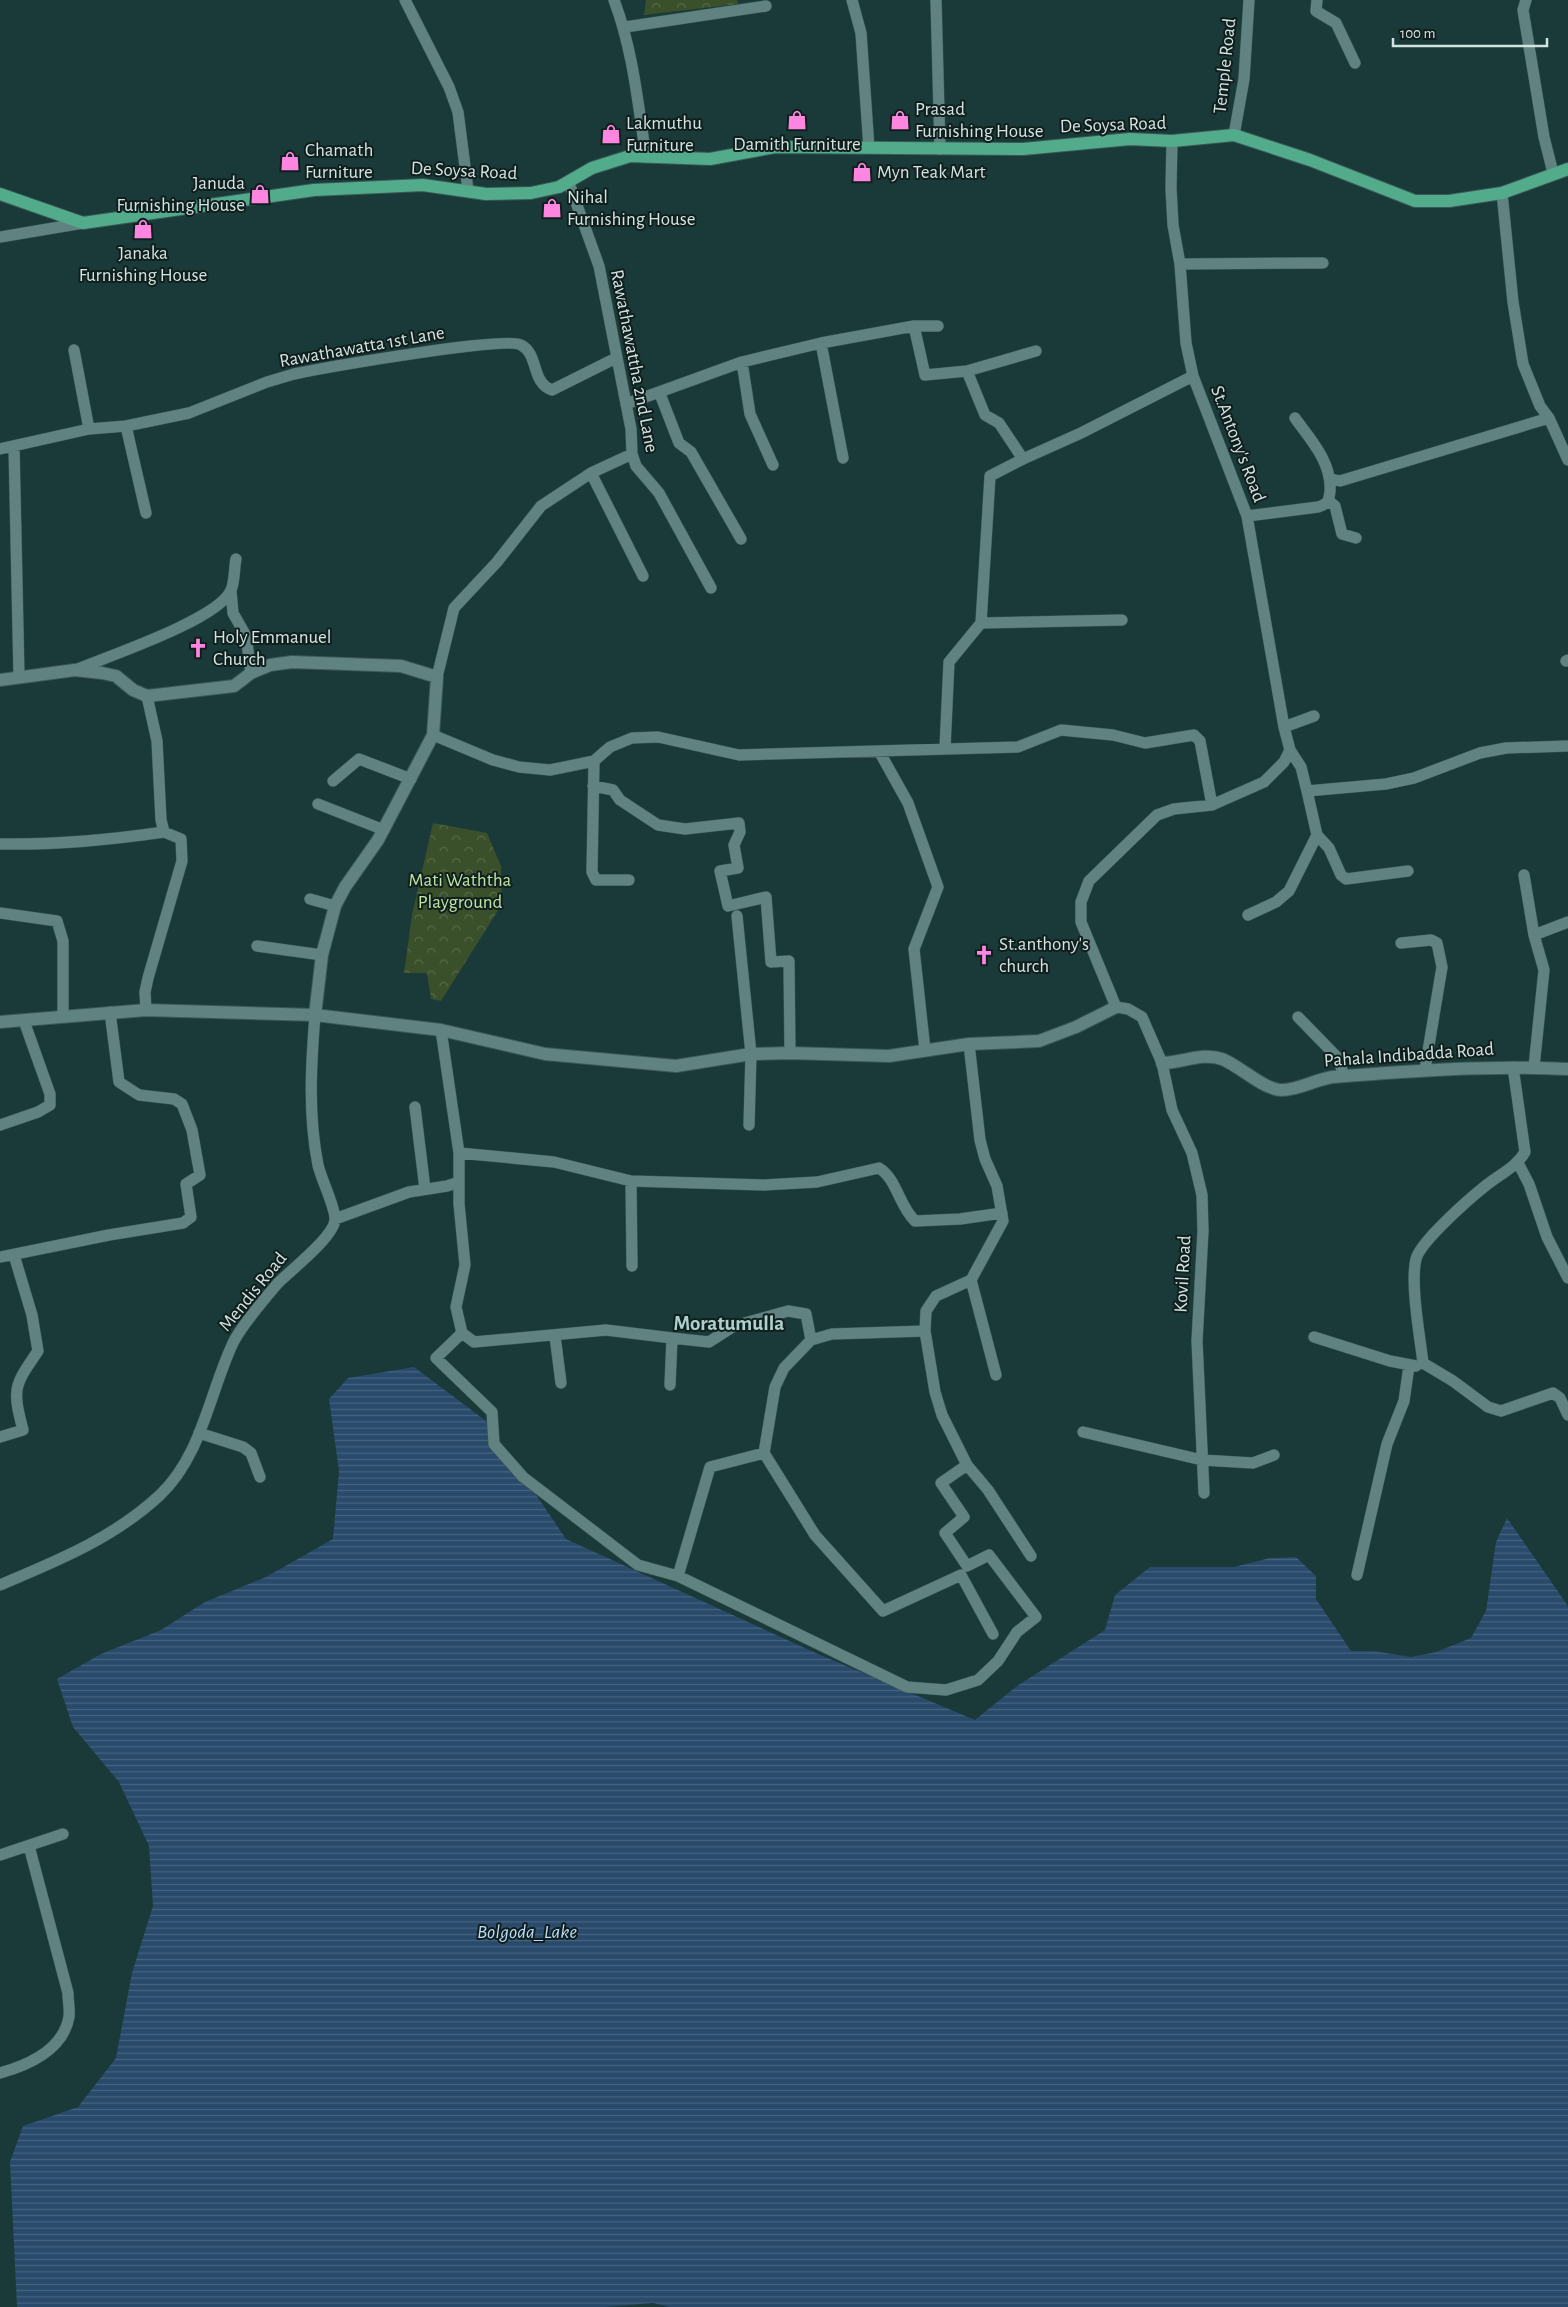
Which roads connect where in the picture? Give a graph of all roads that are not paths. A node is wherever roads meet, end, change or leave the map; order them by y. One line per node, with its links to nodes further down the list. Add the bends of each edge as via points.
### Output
1 (405, 0): 19 (street, via 449,87 458,112)
2 (614, 0): 9 (street)
3 (852, 0): 13 (street, via 861,33)
4 (936, 0): 14 (street)
5 (1249, 0): 11 (street, Temple Road, via 1244,79)
6 (1317, 0): 10 (street, via 1316,11 1336,23)
7 (1526, 0): 17 (street, via 1523,10)
8 (766, 6): 9 (street)
9 (624, 27): 15 (street)
10 (1355, 63)
11 (1234, 135): 12 (main road, De Soysa Road); 20 (main road, De Soysa Road, via 1310,160 1415,201 1449,201)
12 (1172, 141): 14 (main road, De Soysa Road, via 1130,139 1022,149); 25 (street, St.Antony's Road, via 1173,215)
13 (869, 148): 14 (main road, De Soysa Road); 15 (main road, De Soysa Road, via 775,147 710,159)
14 (940, 149)
15 (646, 156): 18 (main road, De Soysa Road, via 630,156 592,168)
16 (1568, 169): 17 (main road, De Soysa Road)
17 (1553, 173): 20 (main road, De Soysa Road)
18 (569, 183): 19 (main road, De Soysa Road, via 546,191 522,193 486,194); 31 (street, Rawathawattha 2nd Lane, via 599,266)
19 (468, 190): 22 (main road, De Soysa Road, via 424,185 314,190)
20 (1502, 192): 38 (street, via 1523,364 1540,406)
21 (0, 194): 22 (main road, De Soysa Road)
22 (83, 223): 23 (street)
23 (0, 237)
24 (1323, 263): 25 (street)
25 (1180, 264): 34 (street, St.Antony's Road, via 1186,343)
26 (914, 326): 27 (street); 28 (street); 33 (street, via 925,375)
27 (938, 326)
28 (821, 343): 32 (street); 44 (street)
29 (74, 350): 40 (street)
30 (1036, 351): 33 (street)
31 (616, 358): 36 (street, Rawathawattha 2nd Lane); 39 (street, Rawathawatta 1st Lane, via 552,390 541,383 530,353 520,344 463,348 294,374 190,413)
32 (742, 362): 35 (street); 47 (street, via 750,414)
33 (967, 371): 45 (street, via 985,415 1000,423)
34 (1193, 376): 45 (street); 52 (street, St.Antony's Road)
35 (660, 394): 36 (street); 54 (street, via 678,443 691,452)
36 (626, 404): 43 (street, Rawathawattha 2nd Lane)
37 (1295, 418): 49 (street, via 1318,450)
38 (1549, 418): 46 (street); 49 (street, via 1340,481)
39 (126, 426): 40 (street, Rawathawatta 1st Lane); 51 (street)
40 (89, 430): 41 (street, Rawathawatta 1st Lane)
41 (14, 446): 42 (street, Rawathawatta 1st Lane); 63 (street)
42 (0, 449)
43 (632, 454): 48 (street); 57 (street, Rawathawattha 2nd Lane, via 636,466 660,492)
44 (843, 458)
45 (1023, 459): 60 (street, via 990,476)
46 (1568, 460)
47 (773, 465)
48 (591, 473): 56 (street); 64 (street, via 541,506 497,562 454,608)
49 (1331, 479): 50 (street)
50 (1329, 501): 52 (street, via 1318,507); 53 (street, via 1337,511 1342,534)
51 (146, 513)
52 (1247, 516): 68 (street, St.Antony's Road)
53 (1356, 538)
54 (741, 539)
55 (236, 559): 58 (street)
56 (642, 576)
57 (711, 588)
58 (231, 591): 61 (street, via 210,611 169,633); 62 (street, via 233,613 246,636)
59 (1122, 620): 60 (street)
60 (981, 623): 71 (street, via 949,662)
61 (75, 670): 63 (street); 66 (street, via 116,676)
62 (252, 673): 64 (street, via 270,665 292,662 400,666); 66 (street, via 234,686)
63 (19, 676): 65 (street)
64 (437, 678): 69 (street)
65 (0, 680)
66 (146, 696): 82 (street, via 157,740)
67 (1314, 716): 68 (street)
68 (1284, 727): 72 (street)
69 (433, 735): 74 (street, via 493,760 519,767 550,770); 75 (street)
70 (1568, 746): 78 (street, via 1506,748 1480,753 1414,778 1386,784)
71 (946, 748): 73 (street); 80 (street, via 1018,747 1061,730 1113,735 1146,743 1194,735 1200,740)
72 (1290, 750): 78 (street, via 1301,767); 80 (street, via 1284,762 1264,782)
73 (879, 751): 74 (street, via 739,755 658,737 632,738 610,748); 108 (street, via 908,803 938,887 914,949)
74 (594, 761): 77 (street)
75 (411, 779): 76 (street, via 359,759); 81 (street)
76 (333, 781)
77 (594, 786): 87 (street, via 592,872 596,880); 109 (street, via 613,790 620,800 658,826 685,829 739,823 740,832 734,845 738,868 720,871 728,906 766,897 770,962 789,961)
78 (1307, 791): 83 (street)
79 (318, 804): 81 (street)
80 (1212, 805): 98 (street, via 1174,809 1157,815 1089,881 1081,902 1082,922)
81 (384, 830): 89 (street)
82 (164, 832): 84 (street, via 104,841); 99 (street, via 181,839 182,861 148,978)
83 (1317, 835): 85 (street, via 1329,848 1346,879); 91 (street, via 1289,890 1276,902)
84 (0, 844)
85 (1408, 871)
86 (1524, 875): 94 (street)
87 (629, 880)
88 (310, 899): 89 (street)
89 (335, 906): 97 (street)
90 (0, 913): 102 (street, via 56,921 63,941)
91 (1248, 915)
92 (737, 916): 110 (street)
93 (1568, 922): 94 (street)
94 (1534, 934): 113 (street, via 1544,970)
95 (1401, 943): 114 (street, via 1431,940 1437,943 1442,967)
96 (256, 946): 97 (street)
97 (322, 955): 101 (street)
98 (1116, 1007): 107 (street, via 1039,1041); 111 (street, via 1142,1017)
99 (146, 1010): 100 (street); 101 (street)
100 (110, 1012): 102 (street); 127 (street, via 119,1082 139,1095 174,1099 182,1104 192,1130 200,1175 186,1184 191,1217 183,1223)
101 (315, 1014): 106 (street); 126 (street, via 310,1097 318,1166)
102 (63, 1016): 104 (street)
103 (1298, 1017): 116 (street, via 1338,1058)
104 (24, 1021): 105 (street); 118 (street, via 50,1094 50,1105)
105 (0, 1022)
106 (441, 1030): 110 (street, via 545,1054 676,1066); 120 (street)
107 (969, 1044): 108 (street); 125 (street, via 980,1140 997,1186)
108 (925, 1050): 109 (street, via 889,1056)
109 (790, 1053): 110 (street)
110 (750, 1054): 119 (street)
111 (1162, 1063): 116 (street, Pahala Indibadda Road, via 1204,1057 1220,1059 1270,1088 1283,1090 1324,1078); 149 (street, Kovil Road, via 1172,1110 1192,1153 1202,1195 1197,1341)
112 (1513, 1067): 113 (street, Pahala Indibadda Road); 114 (street, Pahala Indibadda Road); 121 (street, via 1526,1144 1526,1152)
113 (1534, 1067): 115 (street, Pahala Indibadda Road)
114 (1426, 1069): 116 (street, Pahala Indibadda Road)
115 (1568, 1069)
116 (1344, 1076)
117 (415, 1107): 124 (street)
118 (0, 1125)
119 (749, 1125)
120 (459, 1153): 122 (street, via 554,1162); 123 (street)
121 (1518, 1163): 130 (street, via 1529,1184 1546,1236); 138 (street, via 1484,1187 1419,1252 1414,1284)
122 (631, 1181): 125 (street, via 764,1185 817,1182 879,1168 887,1173 907,1214 914,1221); 129 (street)
123 (459, 1182): 124 (street); 133 (street, via 465,1265 456,1307)
124 (425, 1190): 126 (street, via 408,1192)
125 (1002, 1213): 131 (street, via 1003,1221)
126 (335, 1219): 145 (street, Mendis Road, via 331,1231 278,1284 233,1342)
127 (14, 1255): 128 (street); 146 (street, via 32,1315 38,1351 18,1379 16,1402 23,1430)
128 (0, 1257)
129 (632, 1266)
130 (1568, 1278)
131 (971, 1280): 132 (street, via 936,1296 926,1311); 140 (street)
132 (925, 1331): 137 (street, via 832,1334); 150 (street, via 937,1400)
133 (462, 1332): 134 (street, via 474,1342); 155 (street, via 436,1358 492,1412 494,1444 524,1477 638,1565)
134 (554, 1336): 136 (street, via 606,1330); 141 (street)
135 (1314, 1337): 139 (street)
136 (672, 1338): 137 (street, via 709,1342 734,1326 788,1311 806,1314); 142 (street)
137 (812, 1340): 147 (street, via 784,1368 775,1387)
138 (1423, 1363): 139 (street); 143 (street, via 1488,1407 1501,1412 1553,1393 1560,1398)
139 (1409, 1366): 154 (street, via 1404,1401 1387,1444)
140 (996, 1375)
141 (561, 1383)
142 (670, 1385)
143 (1568, 1415)
144 (1084, 1432): 149 (street)
145 (199, 1433): 151 (street, via 252,1453); 156 (street, Mendis Road, via 180,1474 136,1515 67,1557)
146 (0, 1437)
147 (764, 1453): 155 (street, via 710,1466); 157 (street, via 815,1535 883,1611 961,1575)
148 (1274, 1455): 149 (street, via 1253,1463)
149 (1202, 1460): 152 (street, Kovil Road)
150 (967, 1465): 153 (street, via 988,1490); 155 (street, via 941,1483 964,1518 945,1533 967,1566 989,1555 1036,1617 1017,1632 998,1660 978,1680 946,1690 907,1687)
151 (260, 1477)
152 (1204, 1493)
153 (1031, 1556)
154 (1357, 1575)
155 (678, 1576)
156 (0, 1586)
157 (993, 1634)
158 (63, 1834): 159 (street)
159 (29, 1846): 160 (street); 161 (street, via 68,1994 69,2017 59,2040 45,2054)
160 (0, 1855)
161 (0, 2073)

